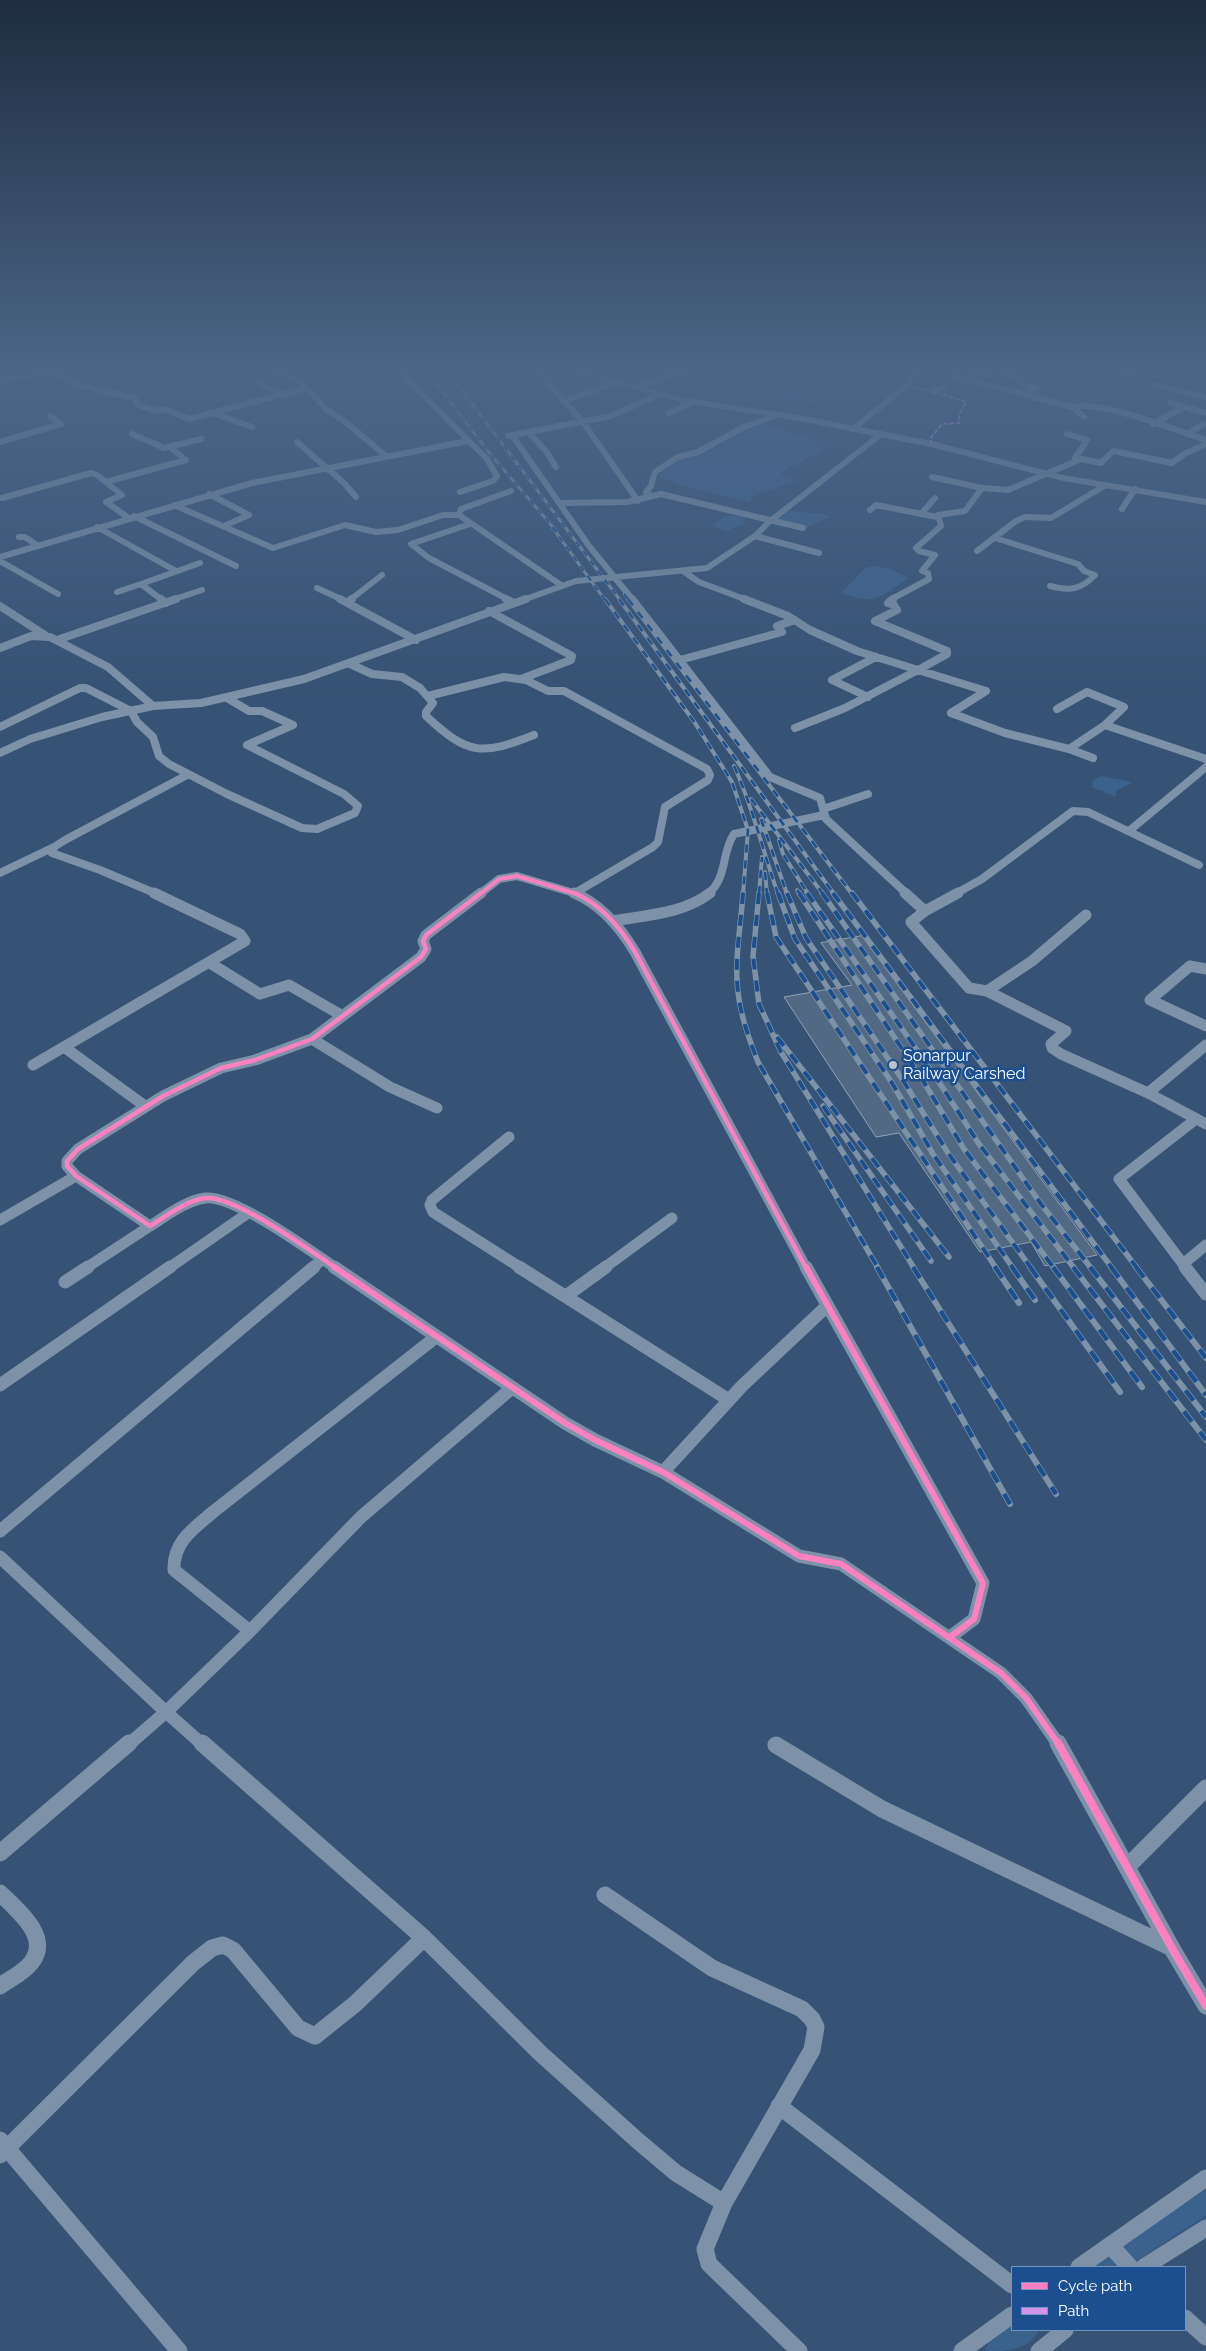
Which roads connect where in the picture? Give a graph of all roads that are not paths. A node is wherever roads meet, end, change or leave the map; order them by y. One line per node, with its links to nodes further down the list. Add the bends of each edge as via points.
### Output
1 (71, 479): 23 (street)
2 (101, 479): 14 (street)
3 (118, 479): 14 (street)
4 (267, 479): 20 (street)
5 (339, 479): 22 (street)
6 (497, 479): 15 (street)
7 (542, 479): 26 (street)
8 (622, 479): 25 (street)
9 (653, 479): 21 (street, via 646,492)
10 (825, 479): 35 (street)
11 (940, 479): 17 (street)
12 (1036, 479): 17 (street, via 1008,490)
13 (1070, 479): 16 (main road)
14 (106, 482): 33 (street, via 122,495 106,503)
15 (488, 483): 19 (street); 32 (street, via 509,492 470,504 461,509)
16 (1104, 486): 18 (main road); 42 (street, via 1048,518 1025,517 1016,521)
17 (982, 488): 34 (street, via 966,511)
18 (1135, 490): 27 (main road); 29 (street)
19 (460, 492)
20 (209, 494): 28 (street); 37 (street, via 249,515)
21 (650, 495): 25 (street); 35 (street, via 661,494)
22 (356, 497)
23 (2, 498)
24 (935, 498): 31 (street)
25 (638, 501): 26 (street)
26 (559, 502): 52 (street)
27 (1206, 502)
28 (174, 505): 33 (street); 37 (street)
29 (1122, 509)
30 (870, 510): 31 (street, via 876,505)
31 (921, 514): 34 (street)
32 (459, 515): 36 (street); 37 (street, via 376,532 345,525 273,548)
33 (131, 517): 38 (street); 48 (street)
34 (937, 517): 73 (street, via 941,526 916,548 935,555 922,571 928,573 929,579 889,601 897,610 875,621 947,651 943,657)
35 (770, 522): 39 (street); 40 (street)
36 (470, 524): 54 (street); 62 (street, via 411,544 429,558)
37 (224, 526)
38 (97, 527): 43 (street); 49 (street)
39 (803, 528)
40 (755, 536): 45 (street); 50 (street, via 712,566)
41 (19, 537): 43 (street, via 25,537)
42 (995, 538): 44 (street); 55 (street, via 1078,564 1095,575 1079,589 1071,591)
43 (38, 546): 46 (street)
44 (978, 551)
45 (819, 553)
46 (0, 559): 59 (street)
47 (200, 563): 49 (street)
48 (236, 566)
49 (176, 571): 53 (street)
50 (683, 571): 52 (street); 65 (street, via 699,582)
51 (382, 575): 60 (street)
52 (616, 578): 54 (street, via 581,580); 71 (street)
53 (141, 584): 58 (street); 61 (street)
54 (561, 586): 62 (street)
55 (1050, 586)
56 (316, 588): 60 (street)
57 (202, 590): 61 (street)
58 (117, 592)
59 (58, 594)
60 (348, 602): 68 (street)
61 (166, 603): 67 (street)
62 (514, 603): 64 (street)
63 (0, 606): 66 (street)
64 (489, 611): 68 (street); 74 (street, via 572,656 571,660)
65 (795, 620): 70 (street, via 826,638); 71 (street, via 777,626 782,632 774,635)
66 (44, 635): 67 (street); 69 (street, via 30,636)
67 (57, 640): 78 (street, via 108,668)
68 (416, 640): 72 (street)
69 (0, 648)
70 (876, 657): 73 (street); 76 (street, via 832,680)
71 (680, 660): 92 (street, via 770,777 779,783 812,792 820,798)
72 (350, 664): 75 (street, via 372,674 402,677); 77 (street)
73 (918, 670): 76 (street); 85 (street, via 986,691 951,713 1005,733)
74 (521, 679): 75 (street, via 496,678); 97 (street, via 548,691 564,691 695,760 707,768 710,775 708,780 665,807 658,842 653,847)
75 (428, 696): 84 (street, via 433,703 426,716 445,735 467,747 490,751)
76 (868, 697): 83 (street)
77 (227, 698): 78 (street); 90 (street, via 249,711 262,711 293,725 247,745 344,794 358,806 355,813 307,830)
78 (153, 706): 80 (street)
79 (1057, 709): 81 (street, via 1087,692 1124,707)
80 (131, 711): 82 (street, via 90,689 80,688); 86 (street, via 64,728); 90 (street, via 134,720 154,738 161,758)
81 (1105, 724): 85 (street); 88 (street)
82 (0, 727)
83 (795, 728)
84 (534, 735)
85 (1070, 749): 87 (street)
86 (0, 753)
87 (1093, 758)
88 (1206, 759)
89 (1206, 768): 93 (street)
90 (187, 774): 94 (street)
91 (868, 794): 92 (street)
92 (823, 812): 98 (street); 100 (street, via 734,834 722,876 707,897 690,906)
93 (1129, 831): 95 (street); 98 (street, via 1088,812 1074,811 982,879)
94 (54, 847): 96 (street); 101 (street, via 52,853 161,895 245,938 241,945)
95 (1199, 865)
96 (0, 873)
97 (575, 893): 100 (street, via 590,900); 104 (street, via 529,877 499,879 426,935 423,941 426,953)
98 (926, 911): 103 (street, via 911,922 969,988)
99 (1086, 915): 103 (street, via 1032,961)
100 (614, 921): 126 (street, via 636,952)
101 (210, 963): 104 (street, via 260,994 289,985); 108 (street)
102 (1206, 969): 105 (street, via 1190,966 1150,1000)
103 (987, 991): 110 (street, via 1066,1031 1051,1044 1061,1054)
104 (342, 1015): 106 (street)
105 (1206, 1026)
106 (312, 1039): 111 (street, via 255,1060 221,1068); 112 (street, via 390,1087)
107 (1206, 1045): 110 (street)
108 (64, 1047): 109 (street); 111 (street)
109 (33, 1064)
110 (1148, 1093): 113 (street)
111 (145, 1106): 115 (street, via 72,1154 67,1166)
112 (437, 1108)
113 (1201, 1122): 122 (street, via 1120,1179)
114 (509, 1137): 125 (street, via 432,1200 430,1206 433,1212)
115 (76, 1176): 118 (street); 119 (street)
116 (248, 1212): 119 (street, via 209,1197 197,1199); 121 (street); 128 (street)
117 (672, 1218): 125 (street)
118 (0, 1220)
119 (150, 1226): 123 (street)
120 (1206, 1245): 122 (street)
121 (323, 1260): 127 (street); 132 (street)
122 (1183, 1264): 124 (street)
123 (65, 1282)
124 (1206, 1294)
125 (566, 1296): 130 (street)
126 (827, 1306): 130 (street); 135 (street, via 983,1583 974,1618)
127 (436, 1337): 129 (street); 134 (street, via 180,1541 172,1556 174,1570)
128 (0, 1384)
129 (512, 1388): 131 (street, via 595,1440); 134 (street, via 361,1517)
130 (729, 1400): 131 (street)
131 (663, 1472): 135 (street, via 799,1556 841,1564)
132 (0, 1531)
133 (0, 1557): 136 (street)
134 (250, 1631): 136 (street)
135 (950, 1637): 140 (street, via 1001,1673 1041,1714)
136 (166, 1712): 139 (street); 143 (street)
137 (776, 1745): 144 (street, via 882,1809)
138 (1206, 1788): 140 (street)
139 (0, 1853)
140 (1128, 1866): 144 (street)
141 (0, 1893): 145 (street, via 34,1931 40,1943 31,1963)
142 (605, 1895): 147 (street, via 712,1968 802,2009 814,2019 817,2032 812,2050)
143 (424, 1938): 148 (street, via 355,2004 315,2036 298,2028 233,1950 224,1945 212,1948); 150 (street, via 540,2053 618,2123 676,2173)
144 (1168, 1946): 146 (street)
145 (0, 1986)
146 (1206, 2006)
147 (780, 2106): 150 (street); 156 (street)
148 (2, 2148): 161 (street)
149 (1206, 2178): 152 (street)
150 (724, 2203): 162 (street, via 705,2249 709,2264)
151 (1206, 2228): 155 (street)
152 (1110, 2245): 153 (street); 154 (street)
153 (1080, 2266)
154 (1129, 2266)
155 (1146, 2266)
156 (1011, 2284)
157 (1011, 2316): 163 (street)
158 (1186, 2319): 160 (street)
159 (1064, 2331): 164 (street)
160 (1206, 2338)
161 (179, 2351)
162 (799, 2351)
163 (962, 2351)
164 (1039, 2351)

